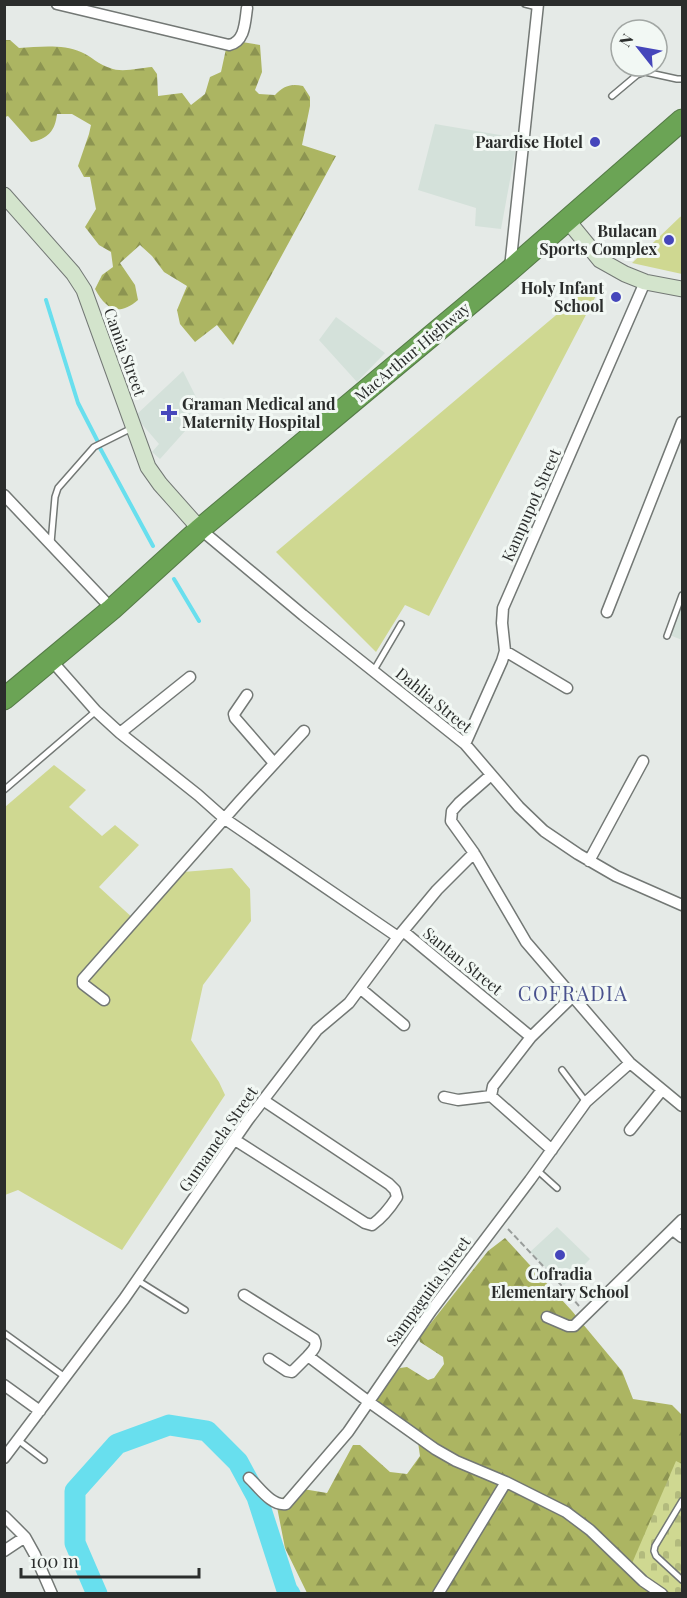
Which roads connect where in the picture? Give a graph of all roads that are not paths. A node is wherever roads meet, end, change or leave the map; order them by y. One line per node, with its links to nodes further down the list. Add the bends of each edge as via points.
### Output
1 (57, 4): 4 (street, via 229,45 240,39)
2 (525, 4): 3 (lane)
3 (538, 6): 10 (street)
4 (247, 8)
5 (682, 79): 6 (lane, via 645,72)
6 (612, 96)
7 (682, 120): 9 (highway, MacArthur Highway)
8 (4, 195): 14 (street, Camia Street, via 84,290)
9 (568, 221): 10 (highway, MacArthur Highway); 11 (street, via 600,260)
10 (509, 271): 16 (highway, MacArthur Highway)
11 (645, 282): 12 (street); 23 (street, Kampupot Street, via 503,608)
12 (682, 289)
13 (682, 422): 20 (street)
14 (134, 428): 16 (street, Camia Street, via 148,467); 17 (lane, via 94,447 58,488)
15 (4, 495): 17 (street)
16 (200, 529): 19 (highway, MacArthur Highway); 25 (street, Dahlia Street)
17 (51, 545): 19 (street)
18 (682, 595): 22 (lane)
19 (112, 609): 24 (highway, MacArthur Highway)
20 (607, 612)
21 (401, 624): 25 (lane)
22 (667, 636)
23 (505, 651): 27 (street); 33 (street, Kampupot Street)
24 (51, 660): 29 (highway, MacArthur Highway); 30 (street, Santan Street)
25 (374, 670): 33 (street, Dahlia Street)
26 (190, 677): 32 (street)
27 (567, 688)
28 (247, 695): 35 (street, via 235,718)
29 (4, 699)
30 (96, 711): 32 (street, Santan Street); 37 (lane)
31 (304, 731): 35 (street)
32 (120, 733): 38 (street, Santan Street)
33 (465, 744): 36 (street, Dahlia Street)
34 (643, 761): 40 (street)
35 (274, 763): 38 (street)
36 (490, 775): 39 (street, via 452,811 451,820); 40 (street, Dahlia Street, via 544,831)
37 (4, 790)
38 (225, 819): 42 (street, Santan Street); 45 (street, via 82,979)
39 (474, 853): 42 (street, Gumamela Street); 44 (street, via 526,942)
40 (589, 861): 41 (street, Dahlia Street)
41 (682, 905)
42 (400, 934): 43 (street, Gumamela Street); 47 (street, Santan Street)
43 (361, 988): 46 (street); 53 (street, Gumamela Street, via 316,1030)
44 (573, 996): 47 (street); 48 (street)
45 (104, 1000)
46 (405, 1025)
47 (531, 1037): 51 (street, via 493,1086)
48 (630, 1063): 50 (street); 54 (street, Sampaguita Street)
49 (562, 1070): 54 (lane)
50 (662, 1090): 55 (street); 56 (street)
51 (491, 1096): 52 (street, via 458,1100); 58 (street)
52 (444, 1097)
53 (263, 1101): 57 (street, Gumamela Street); 57 (street, via 389,1184 397,1197 391,1206 372,1225 365,1223)
54 (586, 1102): 58 (street, Sampaguita Street)
55 (682, 1106)
56 (630, 1130)
57 (235, 1140): 64 (street, Gumamela Street)
58 (552, 1150): 59 (street, Sampaguita Street)
59 (537, 1170): 60 (lane); 73 (street, Sampaguita Street, via 431,1311)
60 (557, 1188)
61 (682, 1220): 62 (street)
62 (673, 1230): 63 (street); 67 (street, via 574,1326)
63 (682, 1237)
64 (137, 1280): 66 (lane); 71 (street, Gumamela Street)
65 (244, 1295): 69 (street, via 314,1339 316,1347)
66 (185, 1310)
67 (547, 1317)
68 (4, 1334): 71 (lane)
69 (308, 1356): 70 (street, via 292,1372); 73 (street)
70 (269, 1359)
71 (65, 1377): 74 (street, Gumamela Street)
72 (4, 1385): 74 (street)
73 (369, 1402): 78 (street, Sampaguita Street, via 286,1504 274,1503); 79 (street, via 435,1449)
74 (40, 1411): 75 (street, Gumamela Street)
75 (18, 1440): 76 (street, Gumamela Street); 77 (lane)
76 (4, 1458)
77 (44, 1460)
78 (249, 1478)
79 (506, 1482): 86 (street); 87 (street, via 566,1512 643,1581)
80 (682, 1502): 84 (lane, via 654,1551)
81 (4, 1516): 82 (street)
82 (25, 1537): 83 (street); 85 (street)
83 (4, 1551)
84 (682, 1580)
85 (52, 1593)
86 (438, 1593)
87 (662, 1593)

